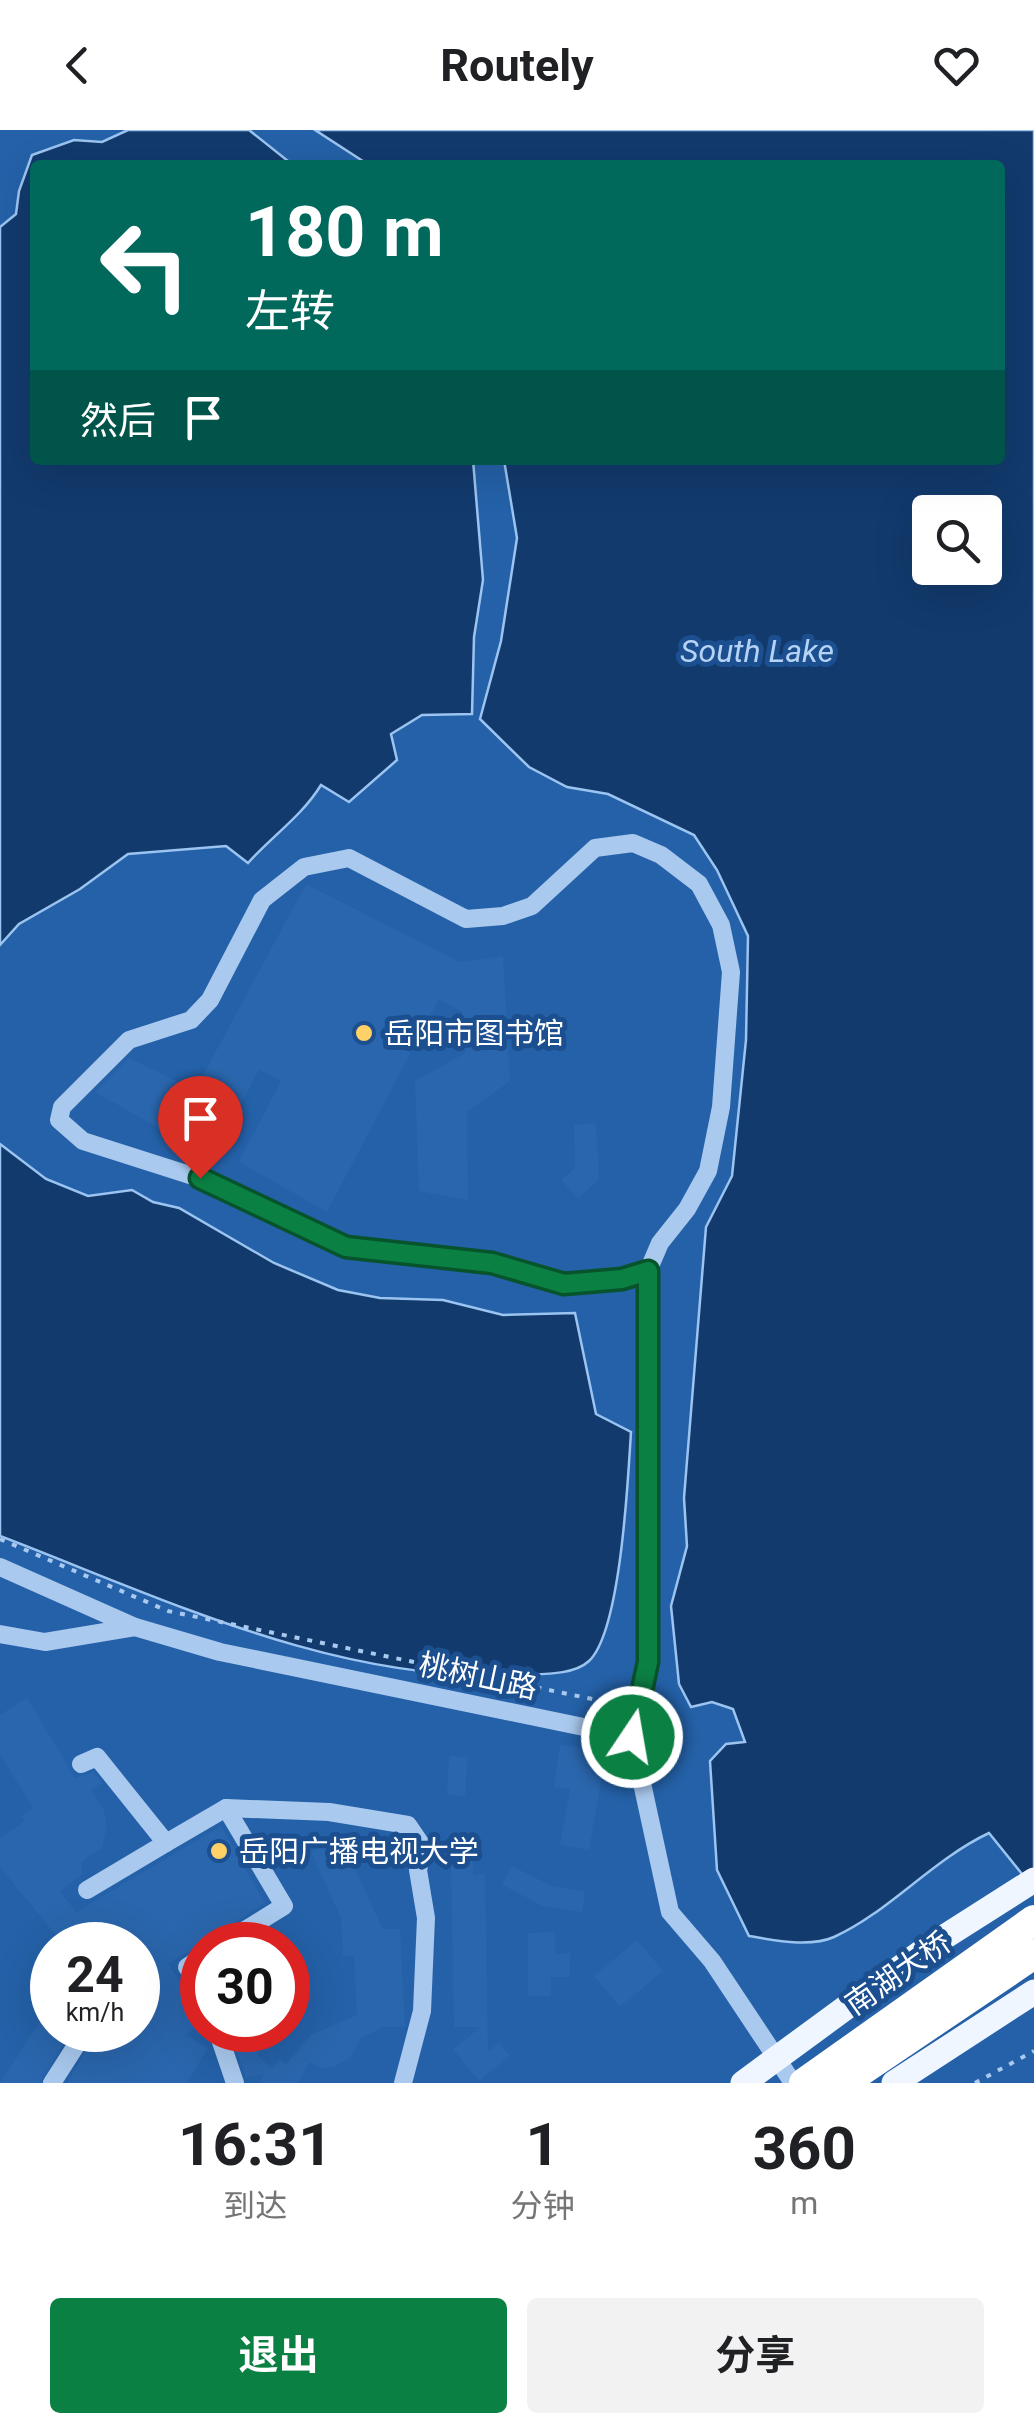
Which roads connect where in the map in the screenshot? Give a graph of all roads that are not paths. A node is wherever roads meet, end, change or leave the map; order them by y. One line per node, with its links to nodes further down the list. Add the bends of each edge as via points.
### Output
1 (648, 1271): 1 (street, via 708,1171 722,1107 731,972 721,925 699,884 633,843 595,848 532,906 466,919 349,858 304,867 262,900 210,1000 191,1020 129,1040 62,1108 59,1120 83,1141 200,1178 346,1247 492,1263 564,1284); 5 (street, via 648,1662)
2 (0, 1567): 3 (street, 桃树山路)
3 (135, 1627): 4 (street, via 45,1642); 5 (street, 桃树山路, via 220,1652)
4 (0, 1634)
5 (632, 1737): 17 (street, via 670,1912 712,1961)
6 (81, 1764): 8 (street, via 97,1756)
7 (226, 1808): 8 (street); 12 (street, via 284,1906); 20 (street, via 376,1818 408,1826 423,1847 422,2012)
8 (166, 1842): 10 (street)
9 (1034, 1880): 17 (main road)
10 (87, 1890)
11 (1034, 1920): 23 (highway, 南湖大桥)
12 (259, 1922)
13 (1034, 1954): 24 (highway, 南湖大桥)
14 (1034, 1992): 25 (main road)
15 (72, 2052): 18 (street)
16 (224, 2052): 19 (street)
17 (776, 2058): 21 (main road); 22 (street)
18 (52, 2083)
19 (235, 2083)
20 (403, 2083)
21 (744, 2083)
22 (793, 2083)
23 (804, 2083)
24 (843, 2083)
25 (894, 2083)

